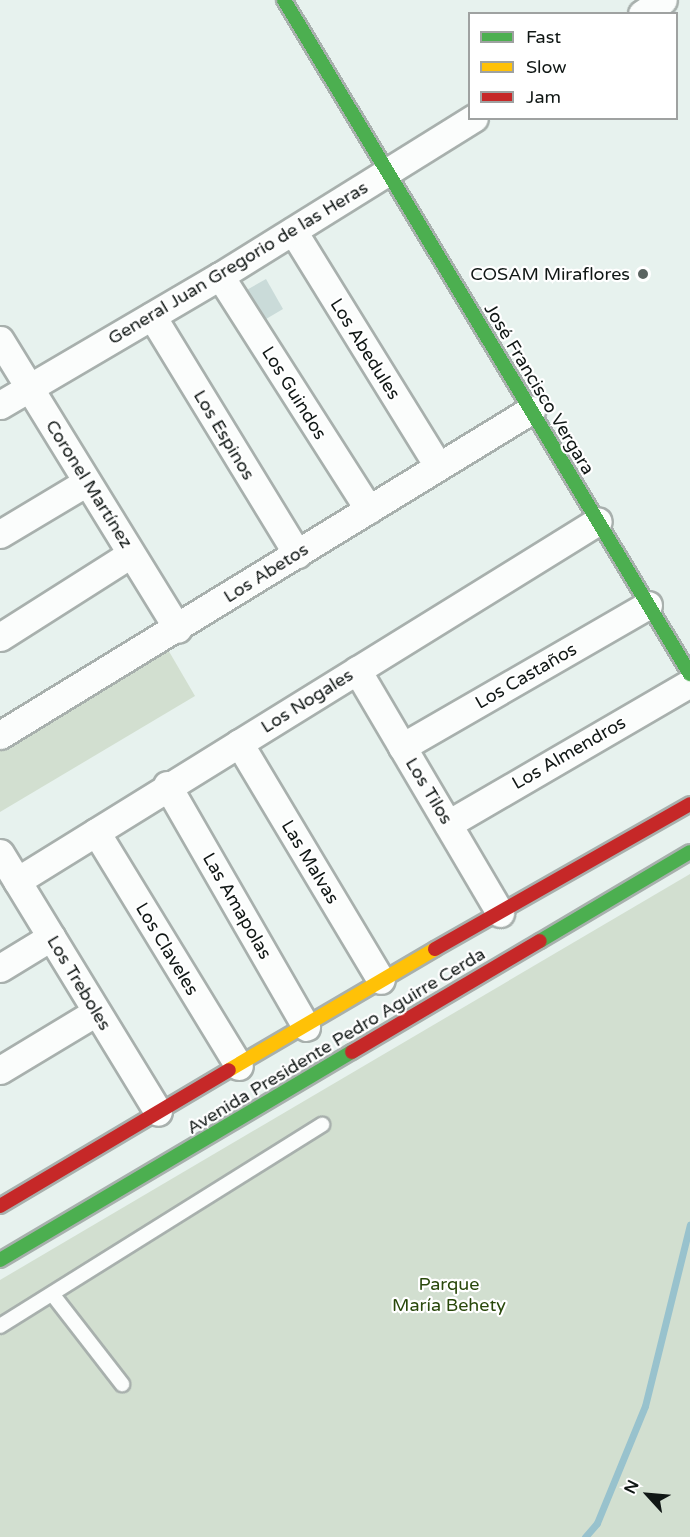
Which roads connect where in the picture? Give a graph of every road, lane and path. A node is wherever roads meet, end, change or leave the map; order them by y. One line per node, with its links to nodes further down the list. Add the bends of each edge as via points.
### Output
1 (284, 0): 5 (main road, José Francisco Vergara)
2 (663, 0): 3 (street)
3 (645, 12)
4 (471, 120): 5 (street, General Juan Gregorio de las Heras)
5 (388, 172): 6 (street, General Juan Gregorio de las Heras); 12 (main road, José Francisco Vergara)
6 (293, 231): 7 (street, General Juan Gregorio de las Heras); 13 (street, Los Abedules)
7 (220, 276): 8 (street, General Juan Gregorio de las Heras); 15 (street, Los Guindos)
8 (152, 316): 10 (street, General Juan Gregorio de las Heras); 19 (street, Los Espinos)
9 (0, 340): 10 (street, Coronel Martínez)
10 (28, 387): 11 (street, General Juan Gregorio de las Heras); 14 (street, Coronel Martínez)
11 (0, 405)
12 (531, 410): 13 (street, Los Abetos); 16 (main road, José Francisco Vergara)
13 (438, 466): 15 (street, Los Abetos)
14 (87, 482): 17 (street); 18 (street, Coronel Martínez)
15 (369, 510): 19 (street, Los Abetos)
16 (598, 521): 20 (main road, José Francisco Vergara); 23 (street, Los Nogales)
17 (0, 534)
18 (131, 554): 21 (street, Coronel Martínez); 22 (street)
19 (297, 554): 21 (street, Los Abetos)
20 (648, 605): 24 (main road, José Francisco Vergara); 28 (street, Los Castaños)
21 (178, 629): 26 (street, Los Abetos)
22 (0, 637)
23 (357, 670): 27 (street, Los Nogales); 28 (street, Los Tilos)
24 (690, 674)
25 (690, 683): 31 (street, Los Almendros)
26 (0, 735)
27 (239, 743): 29 (street, Los Nogales); 39 (street, Las Malvas)
28 (402, 747): 31 (street, Los Tilos)
29 (167, 785): 32 (street, Los Nogales); 41 (street, Las Amapolas)
30 (690, 804): 36 (main road, Avenida Presidente Pedro Aguirre Cerda)
31 (448, 824): 36 (street, Los Tilos)
32 (96, 832): 35 (street, Los Nogales); 42 (street, Los Claveles)
33 (690, 852): 47 (main road, Avenida Presidente Pedro Aguirre Cerda)
34 (0, 853): 35 (street, Los Treboles)
35 (17, 880): 37 (street, Los Treboles)
36 (500, 913): 39 (main road, Avenida Presidente Pedro Aguirre Cerda)
37 (51, 937): 38 (street); 40 (street, Los Treboles)
38 (0, 968)
39 (381, 980): 41 (main road, Avenida Presidente Pedro Aguirre Cerda)
40 (96, 1012): 43 (street); 44 (street, Los Treboles)
41 (306, 1026): 42 (main road, Avenida Presidente Pedro Aguirre Cerda)
42 (239, 1066): 44 (main road, Avenida Presidente Pedro Aguirre Cerda)
43 (0, 1070)
44 (158, 1112): 46 (main road, Avenida Presidente Pedro Aguirre Cerda)
45 (322, 1125): 48 (lane)
46 (0, 1206)
47 (0, 1260)
48 (53, 1295): 49 (lane); 50 (lane)
49 (0, 1326)
50 (122, 1384)

